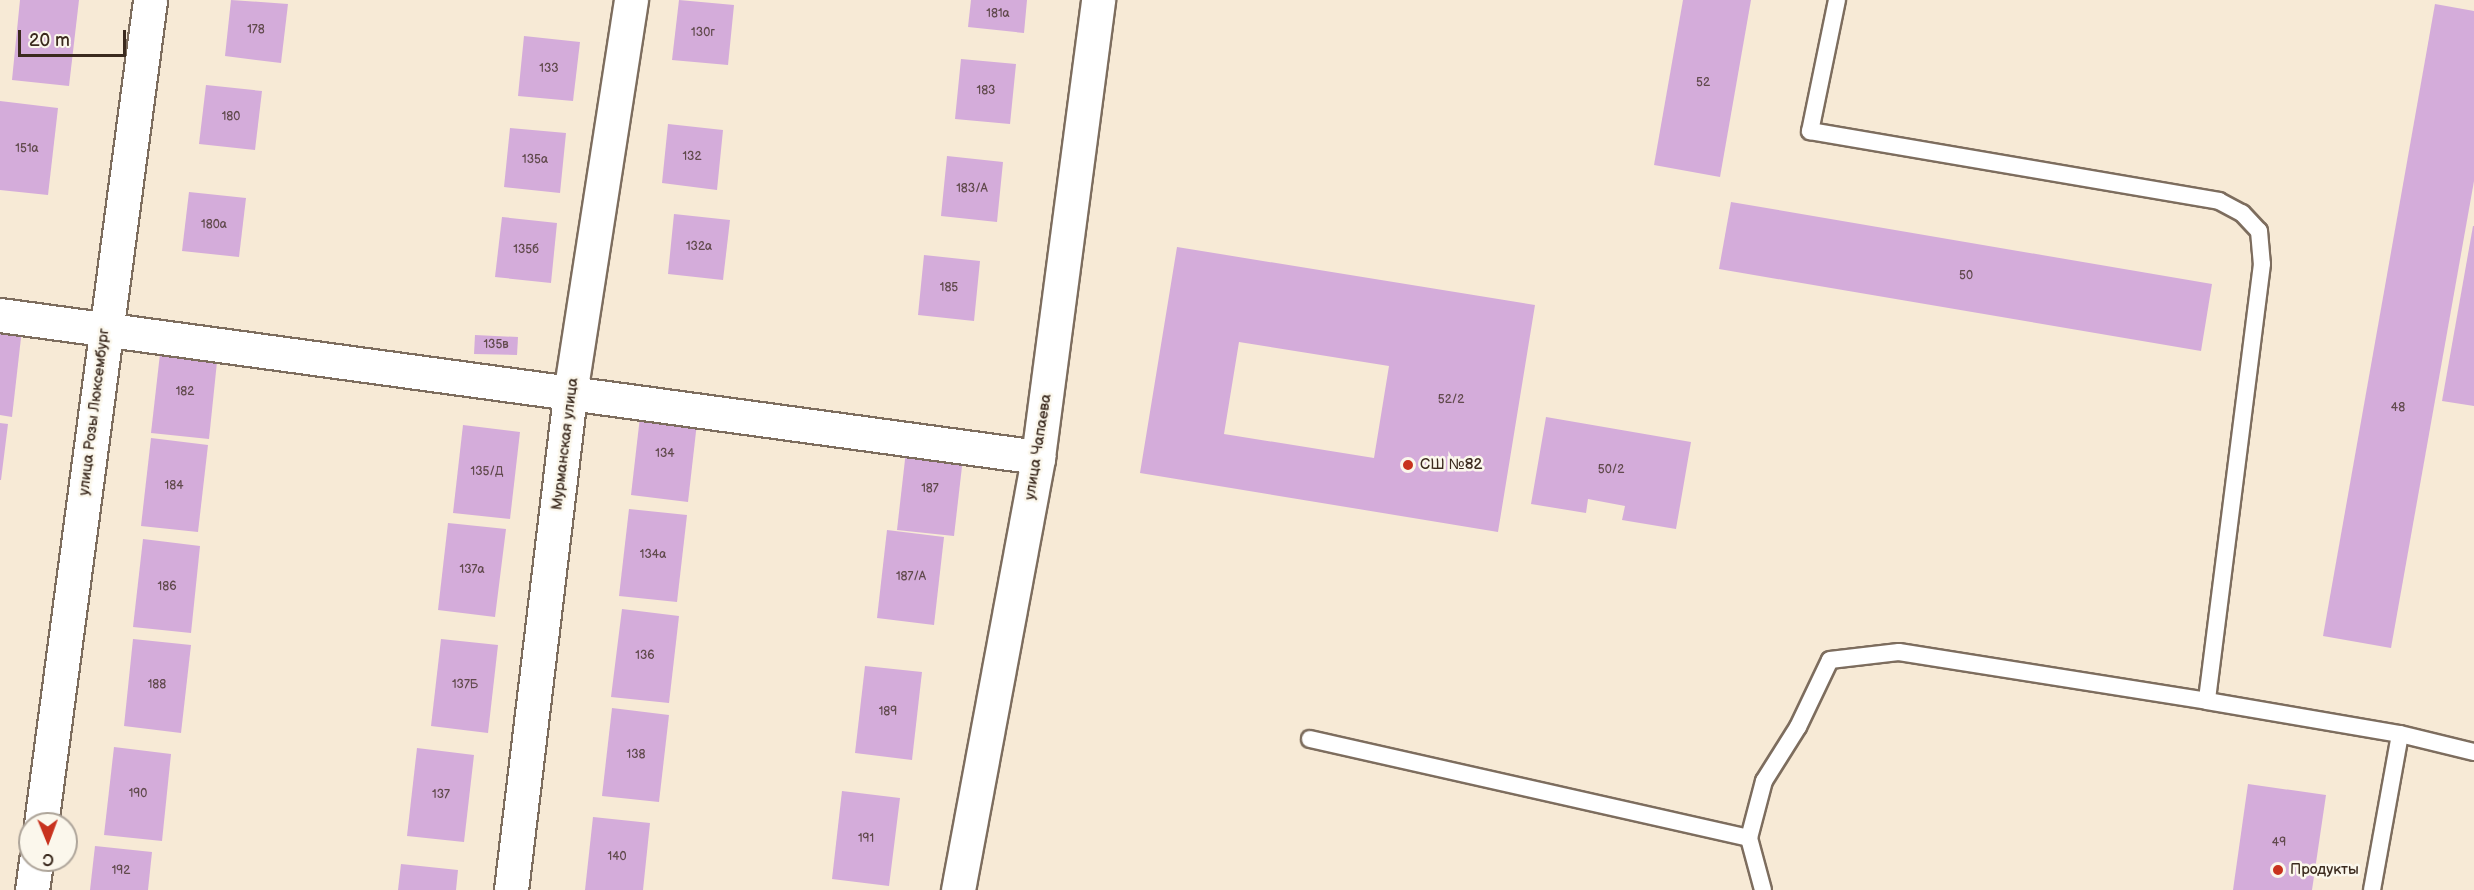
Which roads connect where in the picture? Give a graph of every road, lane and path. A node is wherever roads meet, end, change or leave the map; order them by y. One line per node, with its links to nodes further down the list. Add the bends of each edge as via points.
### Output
1 (150, 0): 6 (street, улица Розы Люксембург)
2 (631, 0): 7 (street, Мурманская улица)
3 (1098, 0): 8 (street, улица Чапаева)
4 (1837, 0): 9 (lane, via 1810,130 2219,201 2242,213 2259,231 2262,264)
5 (0, 315): 6 (street)
6 (105, 330): 7 (street); 13 (street, улица Розы Люксембург)
7 (570, 394): 8 (street); 17 (street, Мурманская улица)
8 (1038, 457): 18 (street, улица Чапаева)
9 (2206, 701): 10 (lane); 14 (lane, via 1899,652 1830,660 1798,727 1764,781)
10 (2400, 734): 12 (lane); 20 (lane)
11 (1310, 739): 14 (lane)
12 (2474, 752)
13 (43, 812)
14 (1749, 838): 19 (lane)
15 (34, 872): 16 (street)
16 (32, 890)
17 (511, 890)
18 (958, 890)
19 (1763, 890)
20 (2372, 890)

